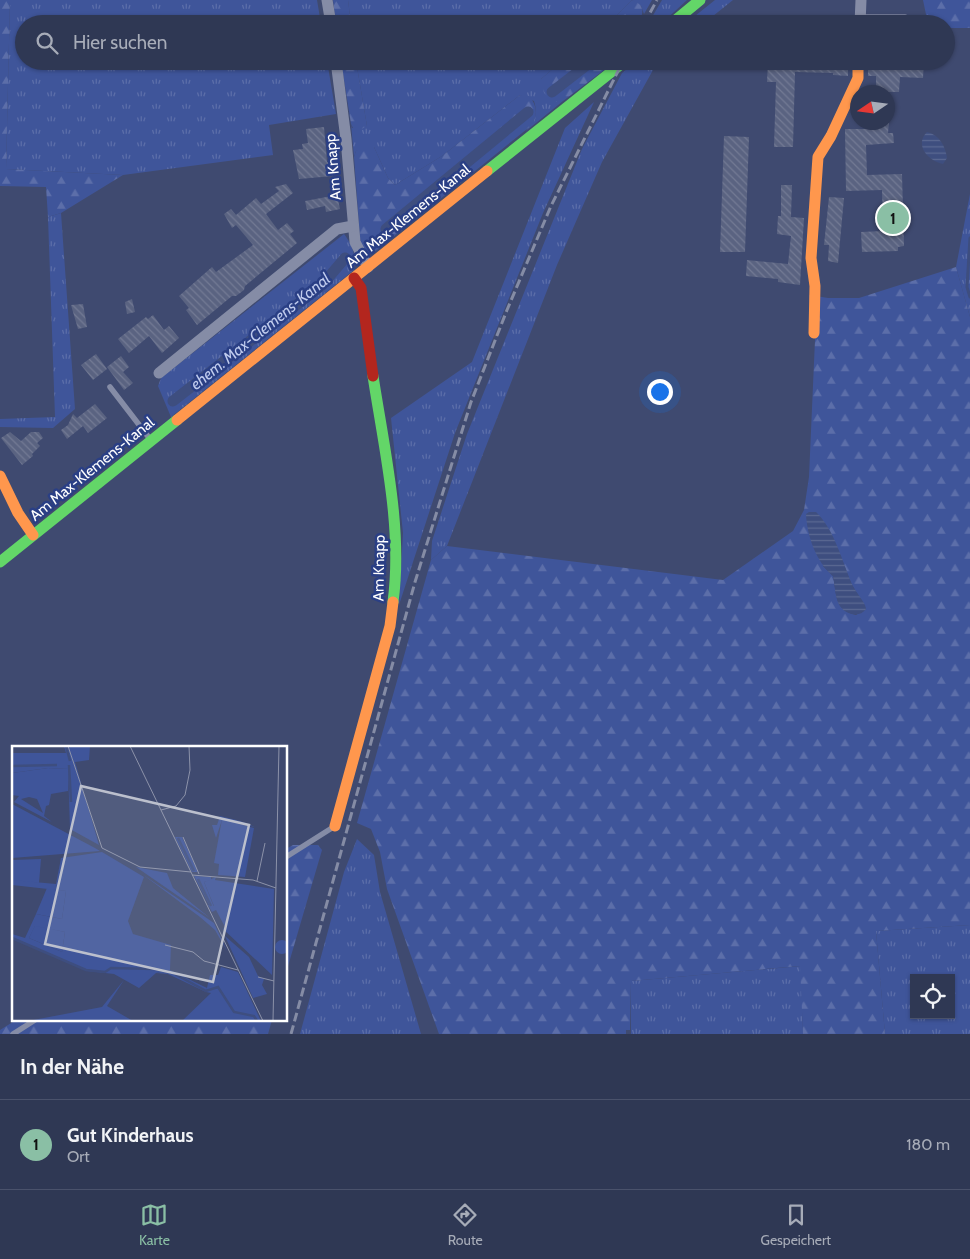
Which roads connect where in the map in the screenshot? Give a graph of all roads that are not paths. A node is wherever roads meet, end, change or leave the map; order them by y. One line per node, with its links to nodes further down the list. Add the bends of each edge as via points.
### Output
1 (327, 0): 4 (street)
2 (700, 0): 5 (street)
3 (861, 0): 6 (street)
4 (330, 15)
5 (682, 15)
6 (860, 15)
7 (337, 70): 10 (street, Am Knapp)
8 (614, 70): 11 (street, Am Max-Klemens-Kanal)
9 (858, 70): 13 (street, via 858,78 818,157 811,258 815,286)
10 (353, 226): 11 (street, Am Knapp, via 356,242); 14 (street, Am Max-Klemens-Kanal, via 337,229)
11 (368, 268): 12 (street, Am Max-Klemens-Kanal)
12 (354, 278): 16 (street, Am Max-Klemens-Kanal); 20 (street, Am Knapp, via 361,288 390,491 396,582 390,626)
13 (814, 333)
14 (159, 373)
15 (110, 388): 16 (lane)
16 (149, 438): 18 (street, Am Max-Klemens-Kanal)
17 (0, 476): 18 (street)
18 (33, 535): 19 (street, Am Max-Klemens-Kanal)
19 (0, 562)
20 (335, 826): 21 (lane, Am Knapp)
21 (288, 856)
22 (32, 1022): 23 (lane)
23 (14, 1034)

